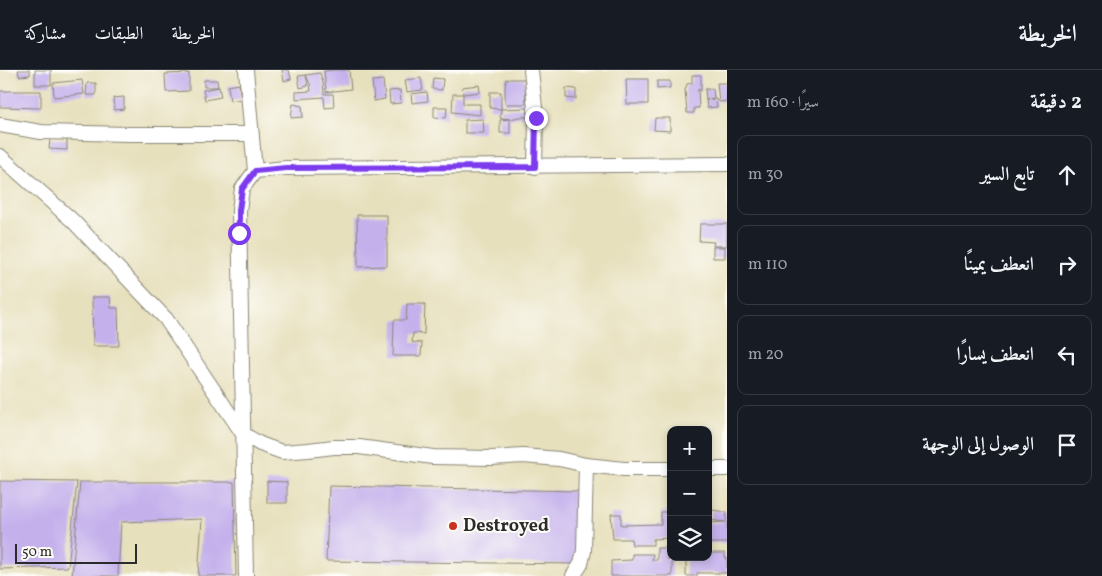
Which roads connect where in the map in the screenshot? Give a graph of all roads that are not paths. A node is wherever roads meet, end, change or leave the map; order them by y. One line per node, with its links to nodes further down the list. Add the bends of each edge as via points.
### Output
1 (246, 70): 4 (street)
2 (531, 70): 7 (street, via 536,118)
3 (0, 125): 4 (street, via 41,132)
4 (252, 134): 8 (street)
5 (0, 156): 9 (street, via 73,221 166,319)
6 (727, 164): 7 (street)
7 (535, 167): 8 (street, via 286,168)
8 (255, 171): 9 (street, via 242,189 239,210)
9 (243, 434): 10 (street, via 282,452 359,447 432,457 523,456); 14 (street)
10 (586, 465): 11 (street); 15 (street, via 584,551)
11 (667, 469)
12 (712, 469): 13 (street)
13 (727, 470)
14 (246, 576)
15 (573, 576)

